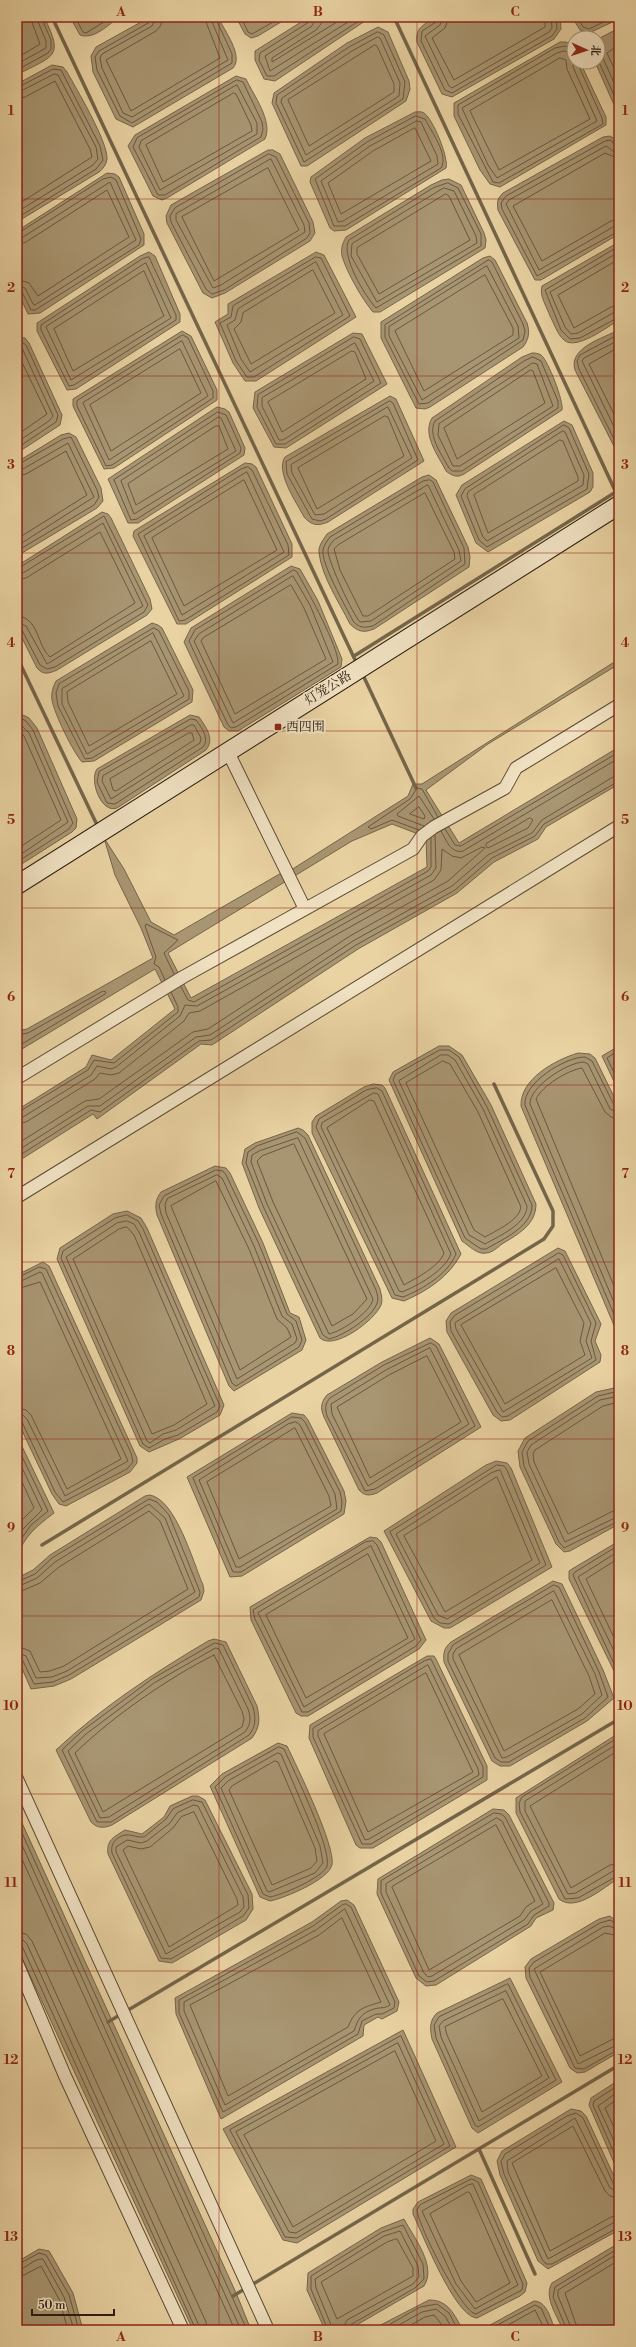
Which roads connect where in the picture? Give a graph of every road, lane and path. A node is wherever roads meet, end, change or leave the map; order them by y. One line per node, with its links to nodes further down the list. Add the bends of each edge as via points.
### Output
1 (618, 506): 3 (street, 灯笼公路)
2 (619, 705): 7 (street, via 516,768 504,788 434,827 422,836 413,849 183,977)
3 (228, 752): 5 (street, 灯笼公路); 6 (street)
4 (619, 826): 8 (street)
5 (17, 885)
6 (304, 907)
7 (17, 1078)
8 (17, 1198)
9 (17, 1778): 12 (street)
10 (17, 1963): 11 (street, via 65,2076)
11 (183, 2330)
12 (268, 2330)

